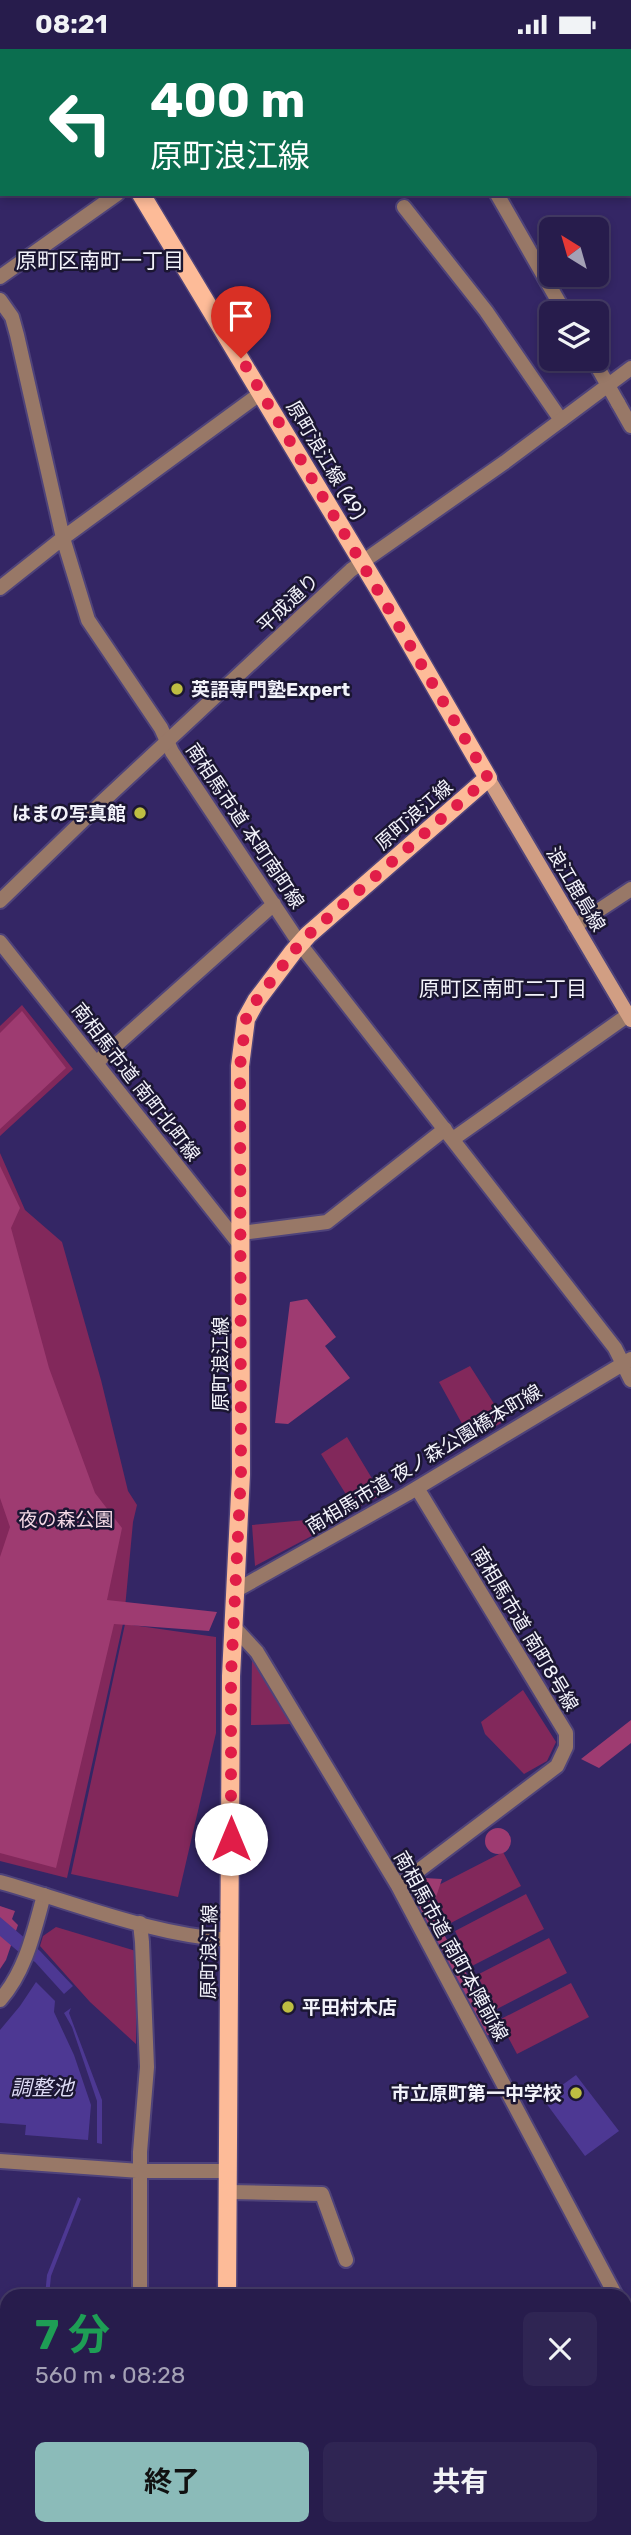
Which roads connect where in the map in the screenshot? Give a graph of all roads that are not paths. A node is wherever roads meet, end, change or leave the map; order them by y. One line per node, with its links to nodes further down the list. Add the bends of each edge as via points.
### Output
1 (114, 196): 5 (street)
2 (142, 196): 11 (main road, 原町浪江線 (49))
3 (498, 196): 7 (street)
4 (404, 207): 12 (street, via 486,311)
5 (0, 277)
6 (0, 299): 14 (street, 南相馬市道 本町南町線, via 17,335)
7 (558, 301)
8 (631, 368): 10 (street, 平成通り)
9 (600, 371): 10 (street)
10 (608, 385): 12 (street, 平成通り); 13 (street)
11 (261, 393): 14 (street); 15 (main road, 原町浪江線 (49))
12 (561, 420): 15 (street, 平成通り)
13 (631, 426)
14 (63, 538): 16 (street); 17 (street, 南相馬市道 本町南町線, via 90,625)
15 (363, 565): 17 (street, 平成通り); 18 (main road)
16 (0, 588)
17 (167, 741): 20 (street, 平成通り); 21 (street, 南相馬市道 本町南町線)
18 (488, 778): 22 (main road, 浪江鹿島線); 24 (main road, 原町浪江線)
19 (631, 889): 22 (street)
20 (0, 901)
21 (274, 904): 24 (street, 南相馬市道 本町南町線); 26 (street)
22 (575, 926): 25 (main road, 浪江鹿島線)
23 (0, 942): 26 (street, 南相馬市道 南町北町線)
24 (300, 944): 27 (street, 南相馬市道 本町南町線); 28 (main road, 原町浪江線, via 246,1019 240,1066)
25 (629, 1017): 27 (street)
26 (96, 1063): 28 (street, 南相馬市道 南町北町線)
27 (449, 1134): 28 (street, via 327,1222); 29 (street, 南相馬市道 本町南町線)
28 (241, 1240): 32 (main road, 原町浪江線, via 241,1474)
29 (628, 1361): 30 (street, 南相馬市道 本町南町線); 31 (street, 南相馬市道 夜ノ森公園橋本町線)
30 (631, 1380)
31 (417, 1488): 32 (street, 南相馬市道 夜ノ森公園橋本町線); 35 (street, 南相馬市道 南町8号線, via 566,1733 567,1742 557,1766)
32 (235, 1591): 33 (main road, 原町浪江線)
33 (233, 1626): 35 (street, 南相馬市道 南町本陣前線, via 257,1652); 38 (main road, 原町浪江線)
34 (0, 1882): 36 (street)
35 (398, 1886): 47 (street, 南相馬市道 南町本陣前線)
36 (44, 1895): 37 (street); 39 (street, via 22,1965)
37 (140, 1923): 38 (street, via 205,1939); 41 (street, via 147,2067)
38 (230, 1940): 42 (main road, 原町浪江線)
39 (0, 2000)
40 (0, 2161): 41 (street)
41 (140, 2171): 42 (street); 45 (street)
42 (228, 2171): 43 (main road, 原町浪江線)
43 (229, 2192): 44 (street, via 322,2195); 46 (main road, 原町浪江線)
44 (346, 2260)
45 (140, 2289)
46 (227, 2289)
47 (612, 2289)

